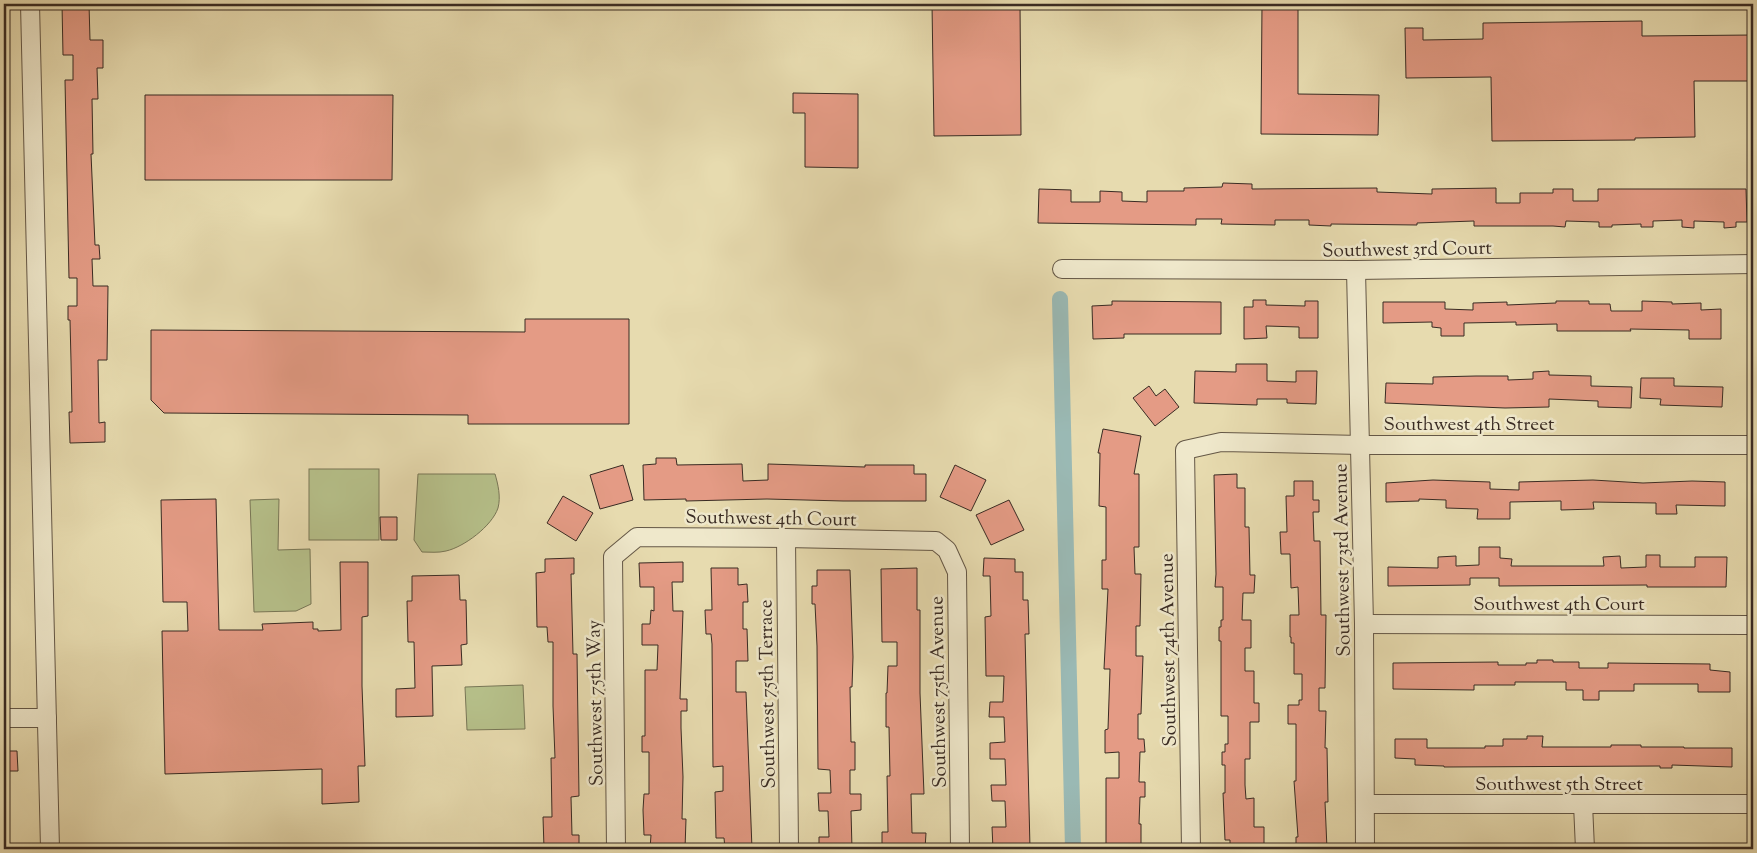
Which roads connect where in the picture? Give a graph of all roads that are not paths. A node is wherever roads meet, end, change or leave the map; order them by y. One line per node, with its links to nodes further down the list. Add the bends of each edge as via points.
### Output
1 (30, 4): 14 (street)
2 (1753, 264): 4 (street, Southwest 3rd Court)
3 (1062, 269): 4 (street, Southwest 3rd Court)
4 (1356, 270): 5 (street, Southwest 73rd Avenue)
5 (1361, 445): 6 (street, Southwest 4th Street); 7 (street, Southwest 4th Street, via 1221,442); 11 (street, Southwest 73rd Avenue)
6 (1753, 445)
7 (1185, 450): 22 (street, Southwest 74th Avenue)
8 (786, 538): 9 (street, Southwest 4th Court); 10 (street, Southwest 4th Court, via 637,537); 20 (street, Southwest 75th Terrace)
9 (936, 541): 21 (street, Southwest 75th Avenue, via 947,550 957,572)
10 (613, 557): 19 (street, Southwest 75th Way)
11 (1364, 624): 12 (street, Southwest 4th Court); 15 (street, Southwest 73rd Avenue)
12 (1753, 625)
13 (4, 718): 14 (street)
14 (47, 718): 18 (street)
15 (1365, 804): 16 (street, Southwest 5th Street); 23 (street, Southwest 73rd Avenue)
16 (1583, 804): 17 (street, Southwest 5th Street); 24 (street)
17 (1753, 804)
18 (50, 849)
19 (616, 849)
20 (788, 849)
21 (960, 849)
22 (1191, 849)
23 (1365, 849)
24 (1585, 849)

